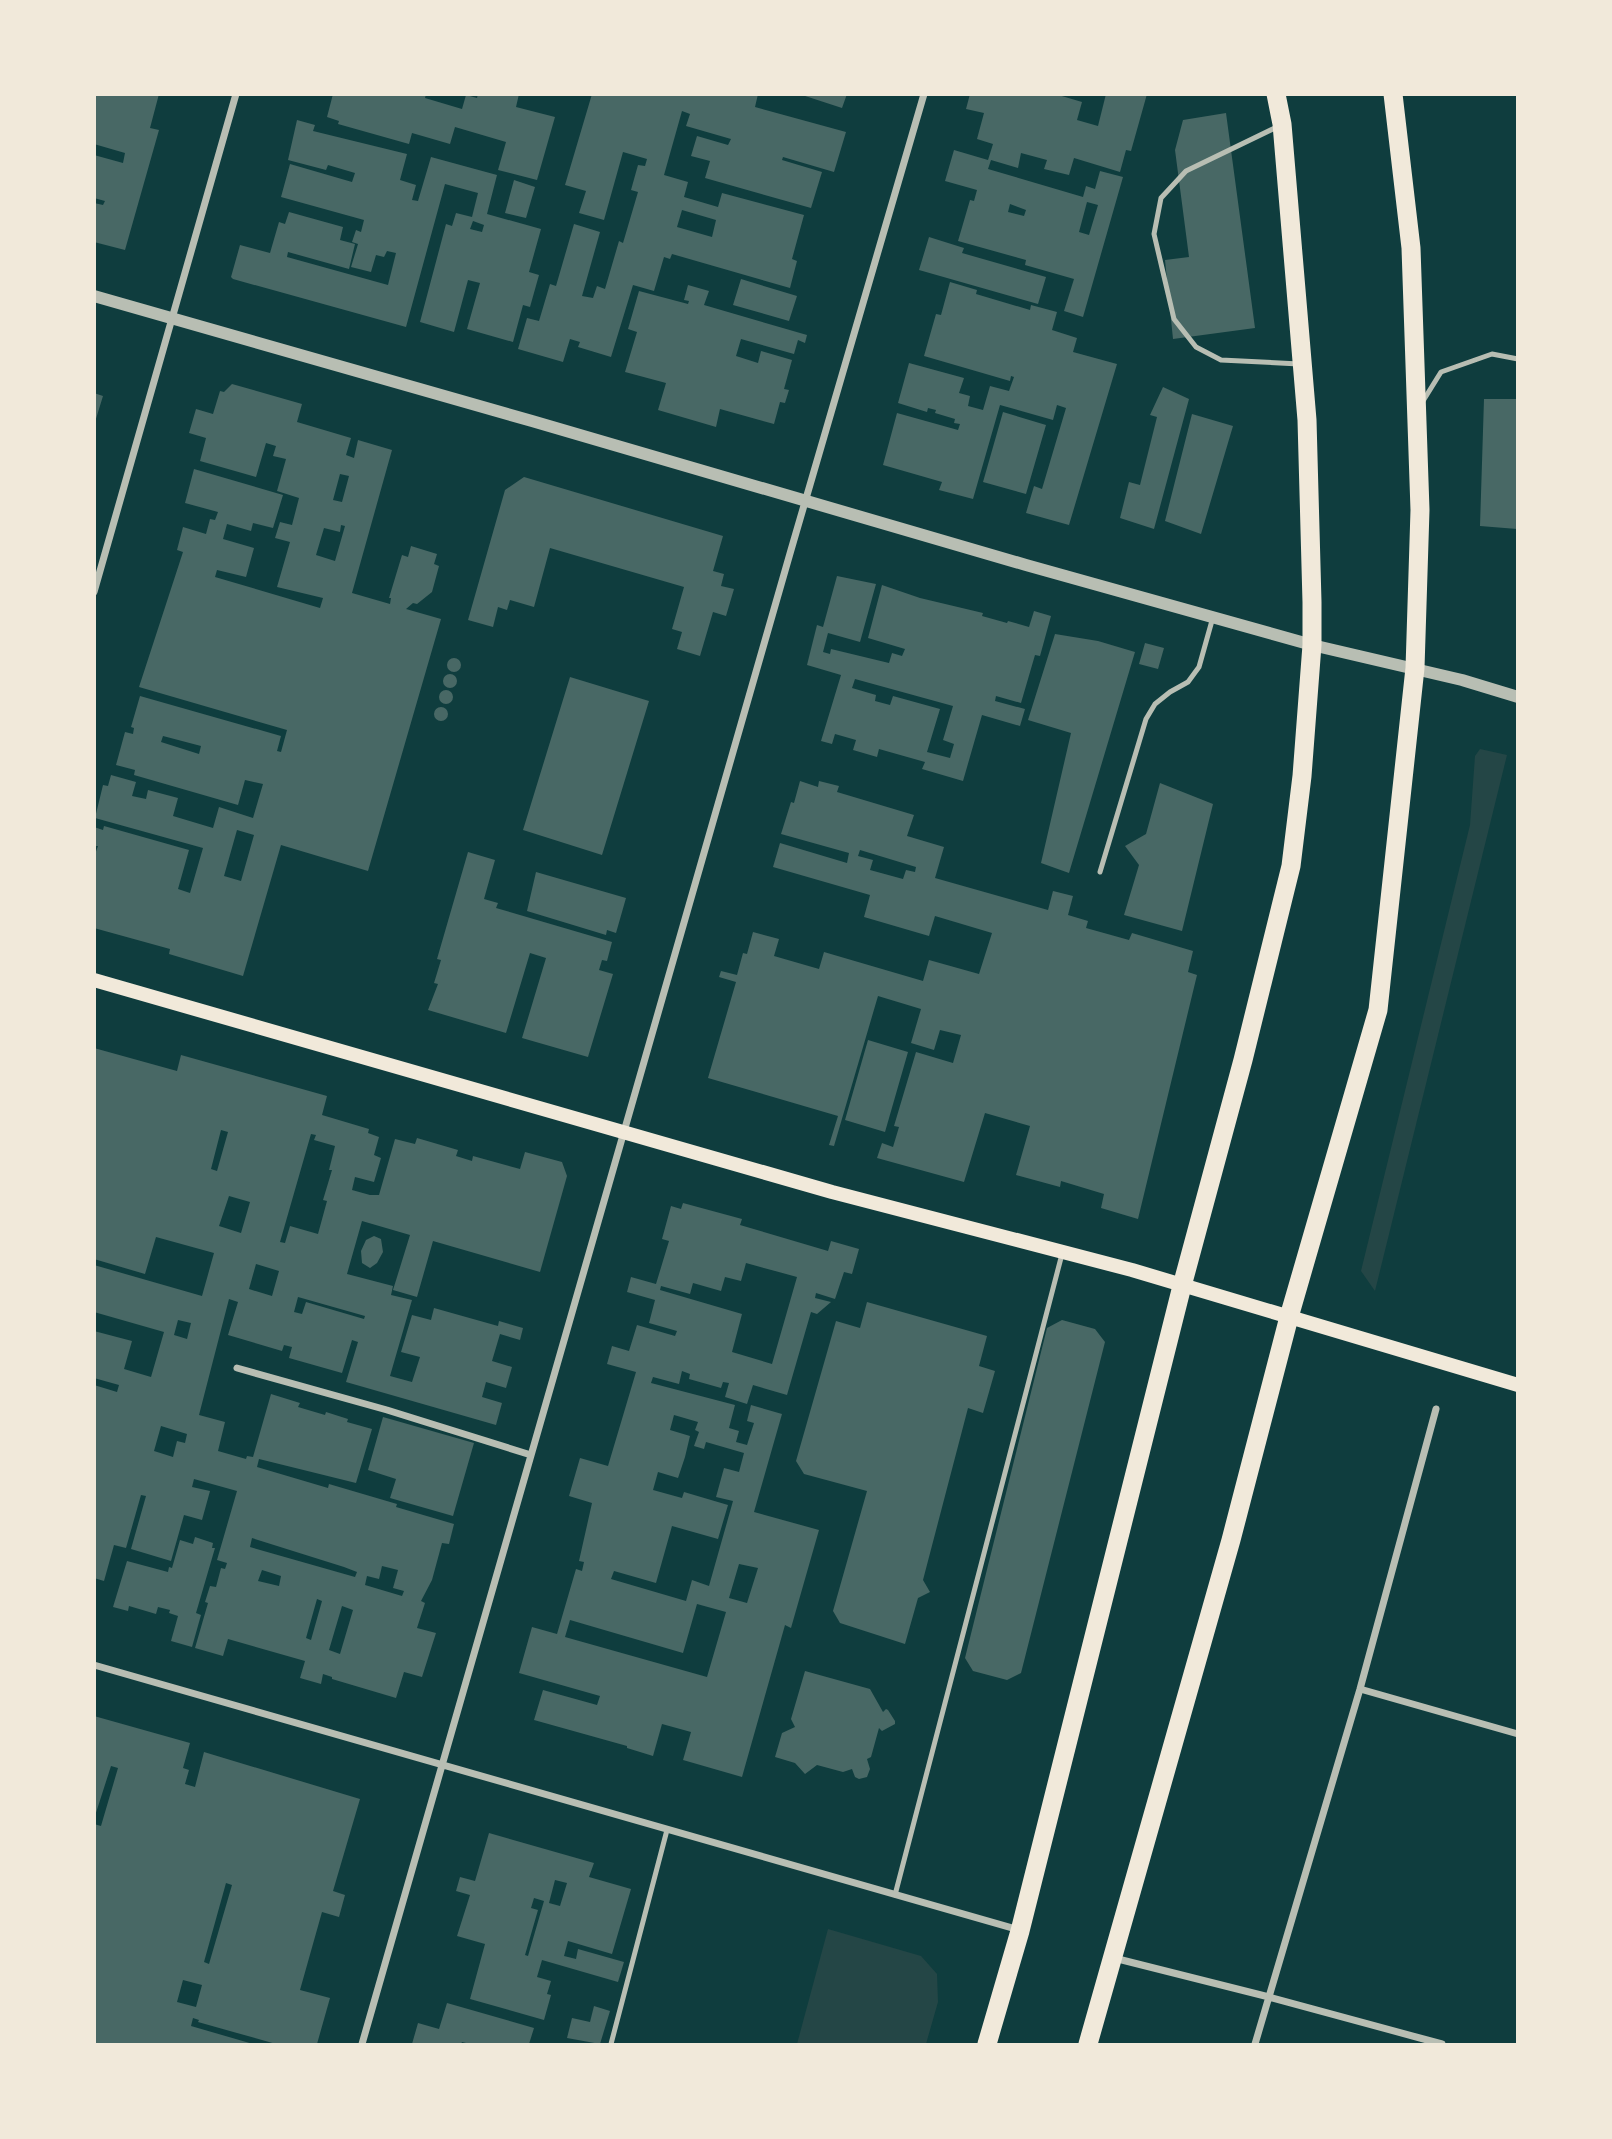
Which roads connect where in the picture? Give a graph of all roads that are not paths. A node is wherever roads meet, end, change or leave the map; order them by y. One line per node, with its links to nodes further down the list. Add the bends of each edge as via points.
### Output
1 (236, 94): 7 (street)
2 (924, 94): 11 (street)
3 (1276, 94): 5 (highway)
4 (1393, 94): 10 (highway, via 1411,248)
5 (1282, 124): 9 (highway); 9 (lane, via 1186,171 1161,198 1154,234 1174,319 1196,347 1221,360)
6 (94, 296): 7 (street)
7 (172, 318): 11 (street); 12 (street)
8 (1517, 359): 10 (lane, via 1492,354 1441,372)
9 (1302, 364): 14 (highway)
10 (1418, 410): 15 (highway)
11 (805, 500): 13 (street); 19 (street)
12 (94, 592)
13 (1213, 617): 14 (street); 17 (lane, via 1199,667 1188,682 1155,704 1146,719)
14 (1312, 645): 15 (street); 21 (highway, via 1291,866)
15 (1415, 668): 16 (street); 22 (highway, via 1378,1010)
16 (1517, 697)
17 (1100, 872)
18 (94, 980): 19 (main road)
19 (623, 1133): 20 (main road); 26 (street)
20 (1062, 1251): 21 (main road); 32 (lane)
21 (1182, 1286): 22 (main road); 33 (highway)
22 (1289, 1317): 24 (main road); 34 (highway)
23 (237, 1368): 26 (street)
24 (1517, 1385)
25 (1436, 1409): 28 (street)
26 (531, 1455): 30 (street)
27 (94, 1665): 30 (street)
28 (1360, 1689): 29 (street); 35 (street)
29 (1517, 1734)
30 (444, 1765): 31 (street); 36 (street)
31 (667, 1830): 32 (street); 37 (lane)
32 (895, 1895): 33 (street)
33 (1020, 1931): 38 (highway)
34 (1114, 1958): 35 (street); 39 (highway)
35 (1269, 1997): 40 (street); 41 (street)
36 (362, 2045)
37 (611, 2045)
38 (987, 2045)
39 (1088, 2045)
40 (1255, 2045)
41 (1441, 2045)

